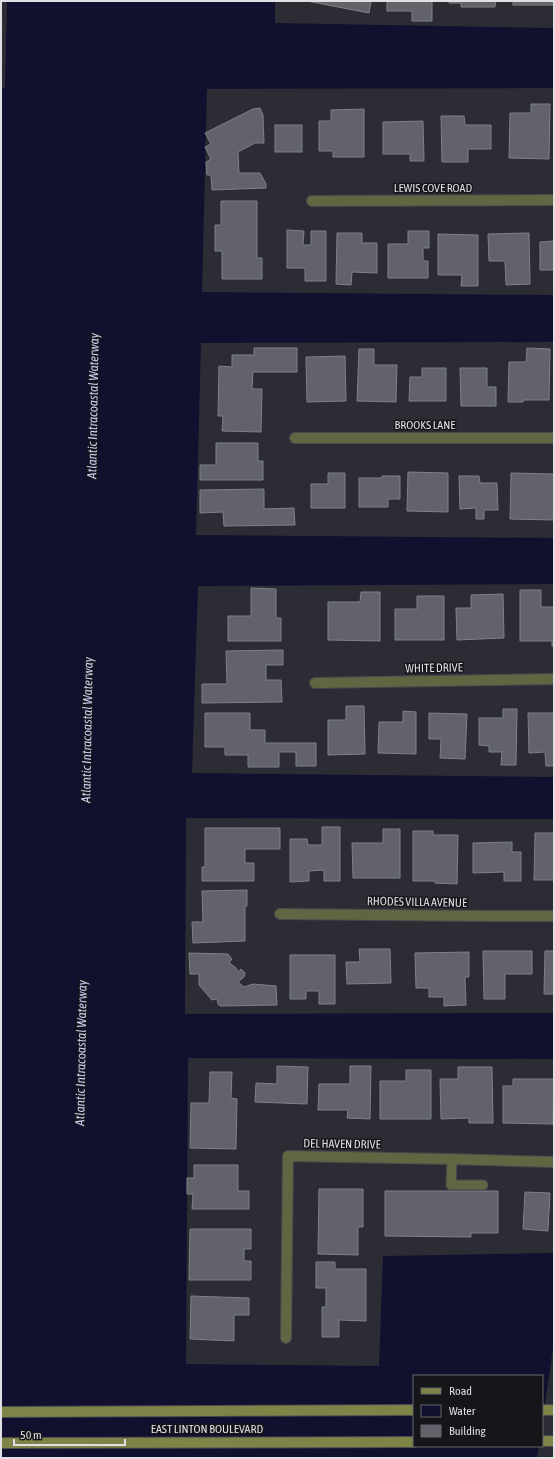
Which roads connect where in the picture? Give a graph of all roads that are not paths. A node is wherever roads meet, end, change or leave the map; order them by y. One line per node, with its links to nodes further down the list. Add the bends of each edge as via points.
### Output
1 (554, 200): 2 (street, LEWIS COVE ROAD)
2 (312, 201)
3 (295, 438): 4 (street, BROOKS LANE)
4 (554, 438)
5 (554, 679): 6 (street, WHITE DRIVE)
6 (315, 683)
7 (280, 914): 8 (street, RHODES VILLA AVENUE)
8 (554, 916)
9 (452, 1159): 10 (street, DEL HAVEN DRIVE); 11 (lane, via 451,1185); 12 (street, DEL HAVEN DRIVE, via 288,1156)
10 (554, 1162)
11 (483, 1186)
12 (286, 1338)
13 (413, 1410): 16 (main road, EAST LINTON BOULEVARD)
14 (543, 1410): 15 (main road)
15 (554, 1410)
16 (1, 1412)
17 (543, 1441): 18 (main road)
18 (554, 1441)
19 (413, 1442): 20 (main road, EAST LINTON BOULEVARD)
20 (1, 1443)

